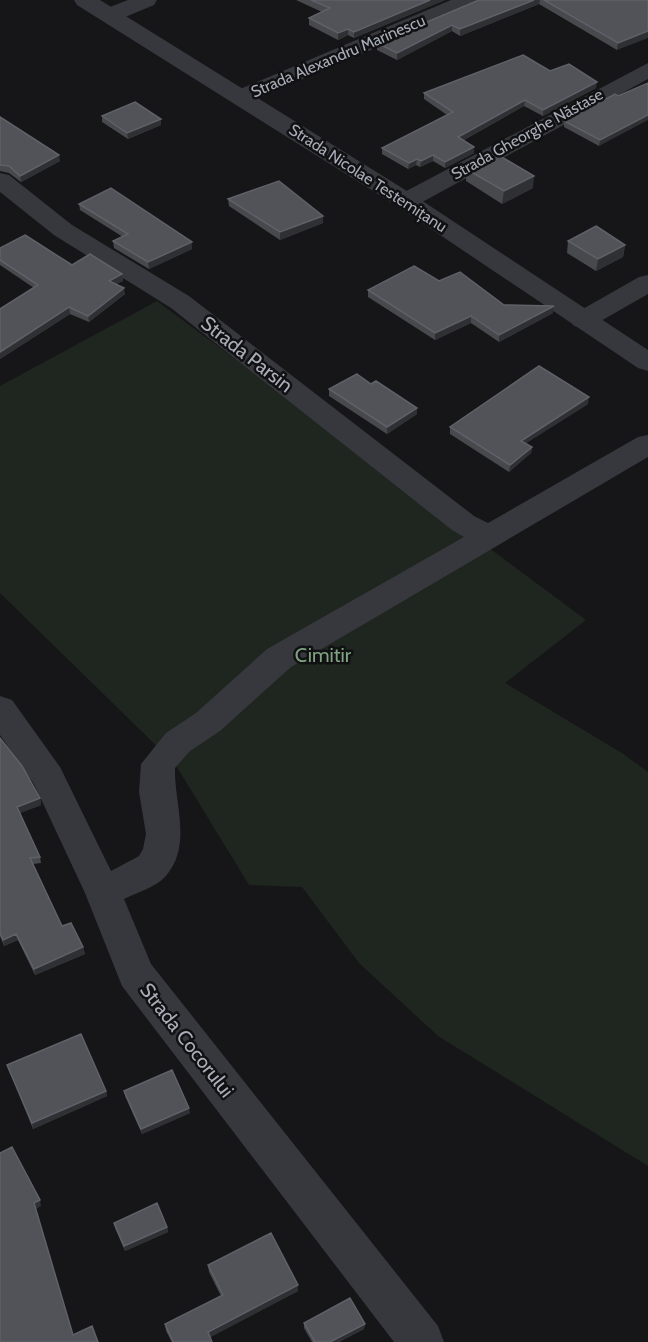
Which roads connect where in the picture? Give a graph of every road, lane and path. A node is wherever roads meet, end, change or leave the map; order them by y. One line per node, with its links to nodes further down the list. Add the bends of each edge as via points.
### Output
1 (85, 0): 4 (street, Strada Nicolae Testemițanu)
2 (146, 0): 4 (street)
3 (469, 0): 6 (street, Strada Alexandru Marinescu)
4 (110, 15): 6 (street, Strada Nicolae Testemițanu)
5 (648, 70): 8 (street, Strada Gheorghe Năstase)
6 (241, 98): 8 (street, Strada Nicolae Testemițanu)
7 (0, 180): 13 (street, Strada Parsin, via 63,230 180,302 462,523)
8 (406, 201): 10 (street, Strada Nicolae Testemițanu)
9 (648, 283): 10 (street)
10 (583, 320): 11 (street, Strada Nicolae Testemițanu)
11 (648, 362)
12 (648, 444): 13 (street)
13 (488, 536): 15 (street, via 279,658 208,722 178,742 158,764 157,792 164,834 161,851 152,867)
14 (0, 709): 15 (street, Strada Cocorului, via 48,777)
15 (103, 893): 16 (street, Strada Cocorului, via 136,974)
16 (422, 1342)

